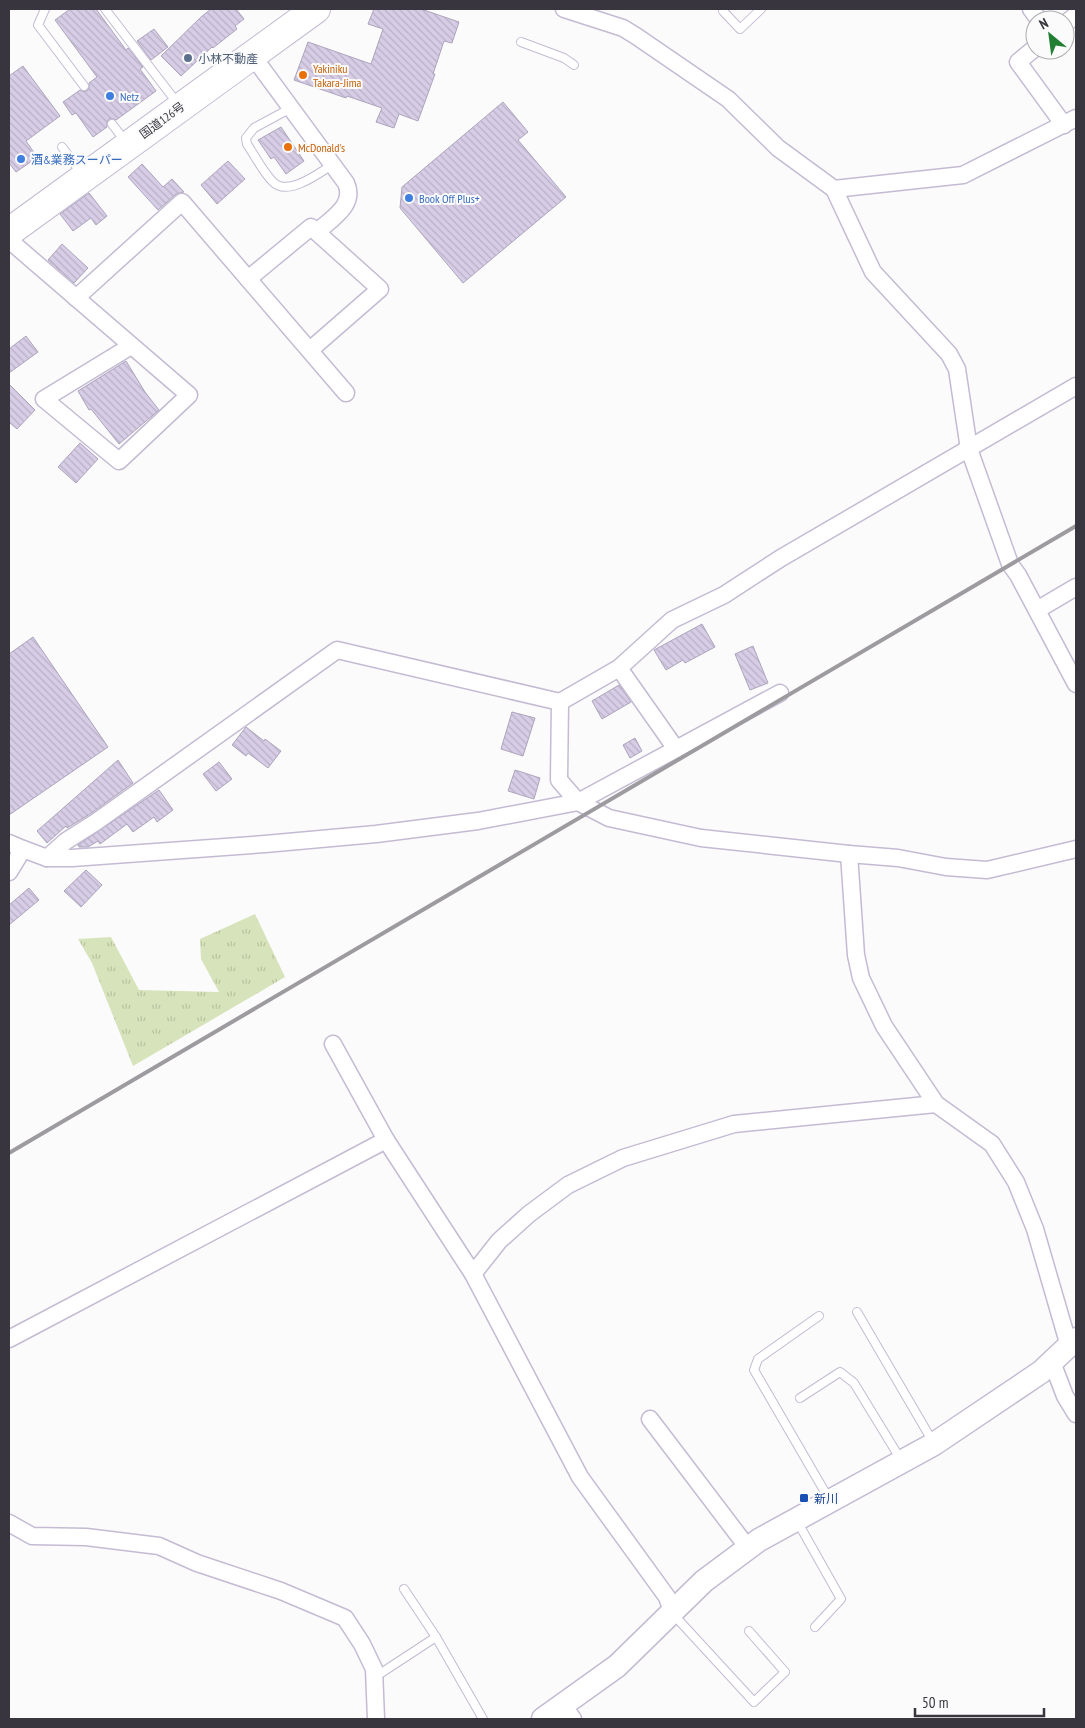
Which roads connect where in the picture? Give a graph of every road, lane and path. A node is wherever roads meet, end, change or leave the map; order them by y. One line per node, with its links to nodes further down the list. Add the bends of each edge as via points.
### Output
1 (45, 9): 11 (lane, via 38,25)
2 (105, 9): 12 (lane)
3 (316, 9): 8 (highway, 国道126号)
4 (564, 9): 18 (street, via 630,32 728,100 778,148)
5 (761, 9): 6 (lane, via 740,29)
6 (723, 11)
7 (521, 42): 10 (lane)
8 (252, 55): 12 (highway, 国道126号); 13 (street)
9 (1025, 56): 14 (street, via 1018,62)
10 (574, 65)
11 (84, 86)
12 (181, 107): 17 (highway, 国道126号, via 120,134)
13 (291, 108): 16 (street); 16 (lane, via 254,128 246,138 246,144 274,184 284,187 298,185)
14 (1070, 121): 18 (street, via 963,175)
15 (62, 147): 17 (lane)
16 (332, 165): 20 (street, via 346,182 348,199 345,206)
17 (84, 177): 19 (highway, 国道126号)
18 (834, 189): 27 (street, via 873,272 949,354 957,369)
19 (14, 228): 22 (street)
20 (317, 232): 21 (street, via 311,227); 24 (street, via 380,289)
21 (248, 279): 22 (street, via 182,202); 24 (street)
22 (76, 298): 23 (street)
23 (131, 346): 23 (street, via 189,395 118,461 44,399)
24 (310, 350): 26 (street)
25 (1076, 386): 27 (street)
26 (346, 393)
27 (969, 449): 29 (street, via 1010,564); 30 (street, via 781,558 724,595 672,620)
28 (1076, 586): 29 (street)
29 (1037, 610): 31 (street)
30 (619, 668): 33 (street); 34 (street)
31 (1075, 679)
32 (780, 693): 34 (street)
33 (560, 702): 35 (street, via 559,780); 39 (street, via 337,650 66,841)
34 (676, 749): 35 (street)
35 (578, 802): 38 (street, via 609,818 701,838); 39 (street, via 478,821 376,834)
36 (16, 846): 39 (street); 40 (street)
37 (1076, 849): 38 (street, via 987,870)
38 (849, 854): 42 (street, via 856,955 861,978 884,1026)
39 (47, 858)
40 (9, 872)
41 (334, 1044): 43 (street)
42 (936, 1104): 44 (street, via 734,1124 623,1158 568,1185 529,1214 499,1241); 48 (street, via 992,1144 1016,1182)
43 (386, 1140): 44 (street); 47 (street)
44 (473, 1274): 60 (street, via 580,1476 667,1597)
45 (857, 1312): 53 (lane)
46 (819, 1316): 55 (lane, via 758,1359 754,1370)
47 (9, 1339)
48 (1073, 1342): 49 (street)
49 (1052, 1362): 51 (street); 53 (street)
50 (800, 1398): 54 (lane, via 840,1372 854,1383)
51 (1076, 1414)
52 (650, 1419): 58 (street)
53 (934, 1444): 54 (street)
54 (902, 1461): 55 (street)
55 (830, 1501): 56 (street)
56 (796, 1519): 58 (street); 61 (lane, via 841,1599)
57 (9, 1523): 64 (street, via 32,1536 86,1537 159,1546 345,1618 374,1668)
58 (748, 1548): 60 (street, via 704,1581)
59 (404, 1589): 63 (lane)
60 (673, 1614): 62 (lane, via 754,1702 785,1672); 65 (street)
61 (815, 1627)
62 (749, 1631)
63 (436, 1637): 64 (lane); 67 (lane)
64 (374, 1678): 66 (street)
65 (568, 1712): 68 (street)
66 (376, 1719)
67 (483, 1719)
68 (544, 1719)

